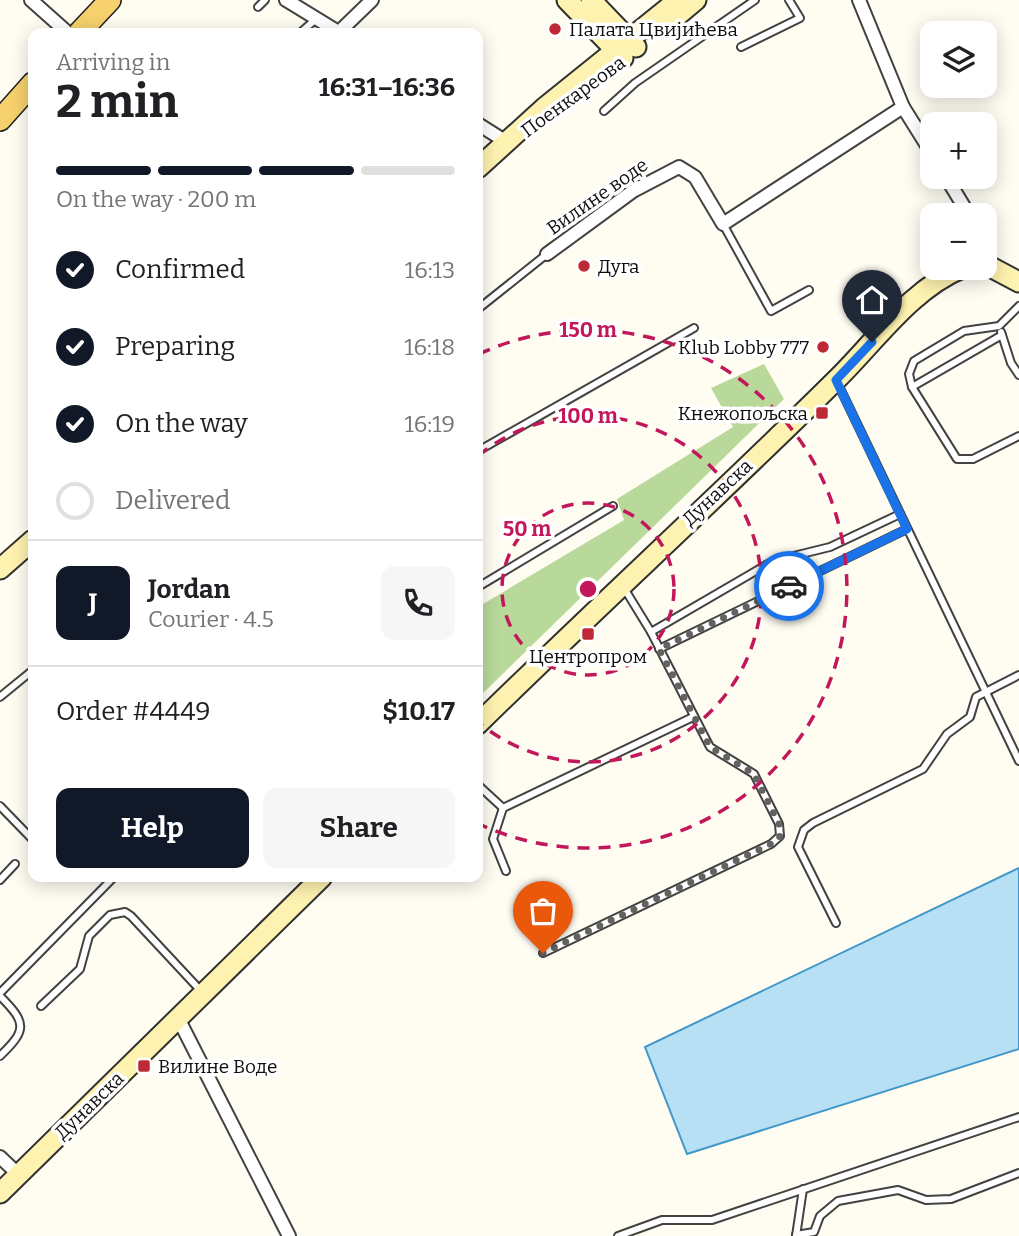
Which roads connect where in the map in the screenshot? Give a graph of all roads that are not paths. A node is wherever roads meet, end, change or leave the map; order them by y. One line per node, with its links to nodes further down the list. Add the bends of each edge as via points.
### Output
1 (31, 0): 15 (street)
2 (110, 0): 16 (main road)
3 (265, 0): 13 (lane)
4 (286, 0): 14 (street)
5 (372, 0): 19 (street)
6 (567, 0): 21 (main road)
7 (591, 0): 21 (main road)
8 (678, 0): 21 (main road)
9 (696, 0): 21 (main road)
10 (755, 0): 24 (lane, via 635,83)
11 (789, 0): 20 (lane, via 800,18)
12 (859, 0): 23 (street)
13 (258, 7)
14 (316, 19): 17 (lane); 18 (street)
15 (62, 28)
16 (84, 28)
17 (306, 28)
18 (331, 28)
19 (344, 28)
20 (741, 47)
21 (626, 49): 28 (main road, Поенкареова, via 562,109)
22 (28, 89): 25 (main road)
23 (903, 107): 27 (street); 30 (street)
24 (604, 111)
25 (0, 120)
26 (483, 127): 28 (street)
27 (920, 134)
28 (508, 144): 29 (main road, Поенкареова)
29 (483, 164)
30 (723, 224): 31 (street, Вилине воде, via 695,177 679,167 633,191); 35 (lane, via 773,314)
31 (547, 254): 36 (lane, Вилине воде)
32 (997, 270): 34 (main road)
33 (941, 280): 42 (main road, Дунавска, via 903,311)
34 (1019, 282)
35 (809, 290)
36 (483, 305)
37 (1019, 306): 38 (lane)
38 (999, 327): 40 (lane); 43 (lane, via 964,331 914,360 909,374)
39 (694, 328): 45 (lane)
40 (1002, 334): 41 (lane); 43 (lane)
41 (1019, 375)
42 (836, 380): 47 (lane); 51 (main road, Дунавска)
43 (912, 387): 44 (lane, via 957,459 973,459)
44 (1019, 436)
45 (483, 448)
46 (613, 506): 52 (lane)
47 (900, 514): 48 (lane); 53 (lane, via 830,547 773,561)
48 (907, 529): 54 (lane); 57 (lane)
49 (28, 544): 50 (main road)
50 (0, 569)
51 (621, 583): 53 (lane); 60 (main road, Дунавска)
52 (483, 584)
53 (651, 632): 54 (lane)
54 (659, 649): 59 (lane)
55 (28, 674): 58 (lane)
56 (1019, 675): 57 (lane)
57 (985, 691): 61 (lane); 71 (lane, via 975,700 970,717 947,734 923,769 804,830 798,847)
58 (0, 697)
59 (693, 717): 64 (lane); 72 (lane, via 710,747 754,774 781,830 777,841)
60 (483, 719)
61 (1019, 761)
62 (483, 790): 64 (lane)
63 (0, 806): 65 (lane)
64 (503, 808): 67 (lane, via 493,839)
65 (28, 834)
66 (15, 864): 68 (lane)
67 (506, 871)
68 (0, 880)
69 (109, 882): 74 (lane)
70 (317, 882): 73 (main road, Дунавска)
71 (836, 923)
72 (543, 953)
73 (203, 993): 75 (lane, via 131,916 118,912 89,936 80,969); 76 (main road, Дунавска)
74 (0, 995): 77 (lane, via 18,1014 21,1029 18,1039)
75 (41, 1006)
76 (178, 1018): 81 (main road, Дунавска); 84 (street)
77 (0, 1056)
78 (1019, 1117): 82 (lane)
79 (0, 1157): 81 (street)
80 (1019, 1173): 86 (lane, via 951,1199 926,1200 898,1190 838,1201 820,1216 814,1232)
81 (19, 1175): 83 (main road, Дунавска)
82 (803, 1189): 85 (lane, via 712,1220 662,1220); 86 (lane)
83 (0, 1193)
84 (289, 1236)
85 (618, 1236)
86 (796, 1236)

